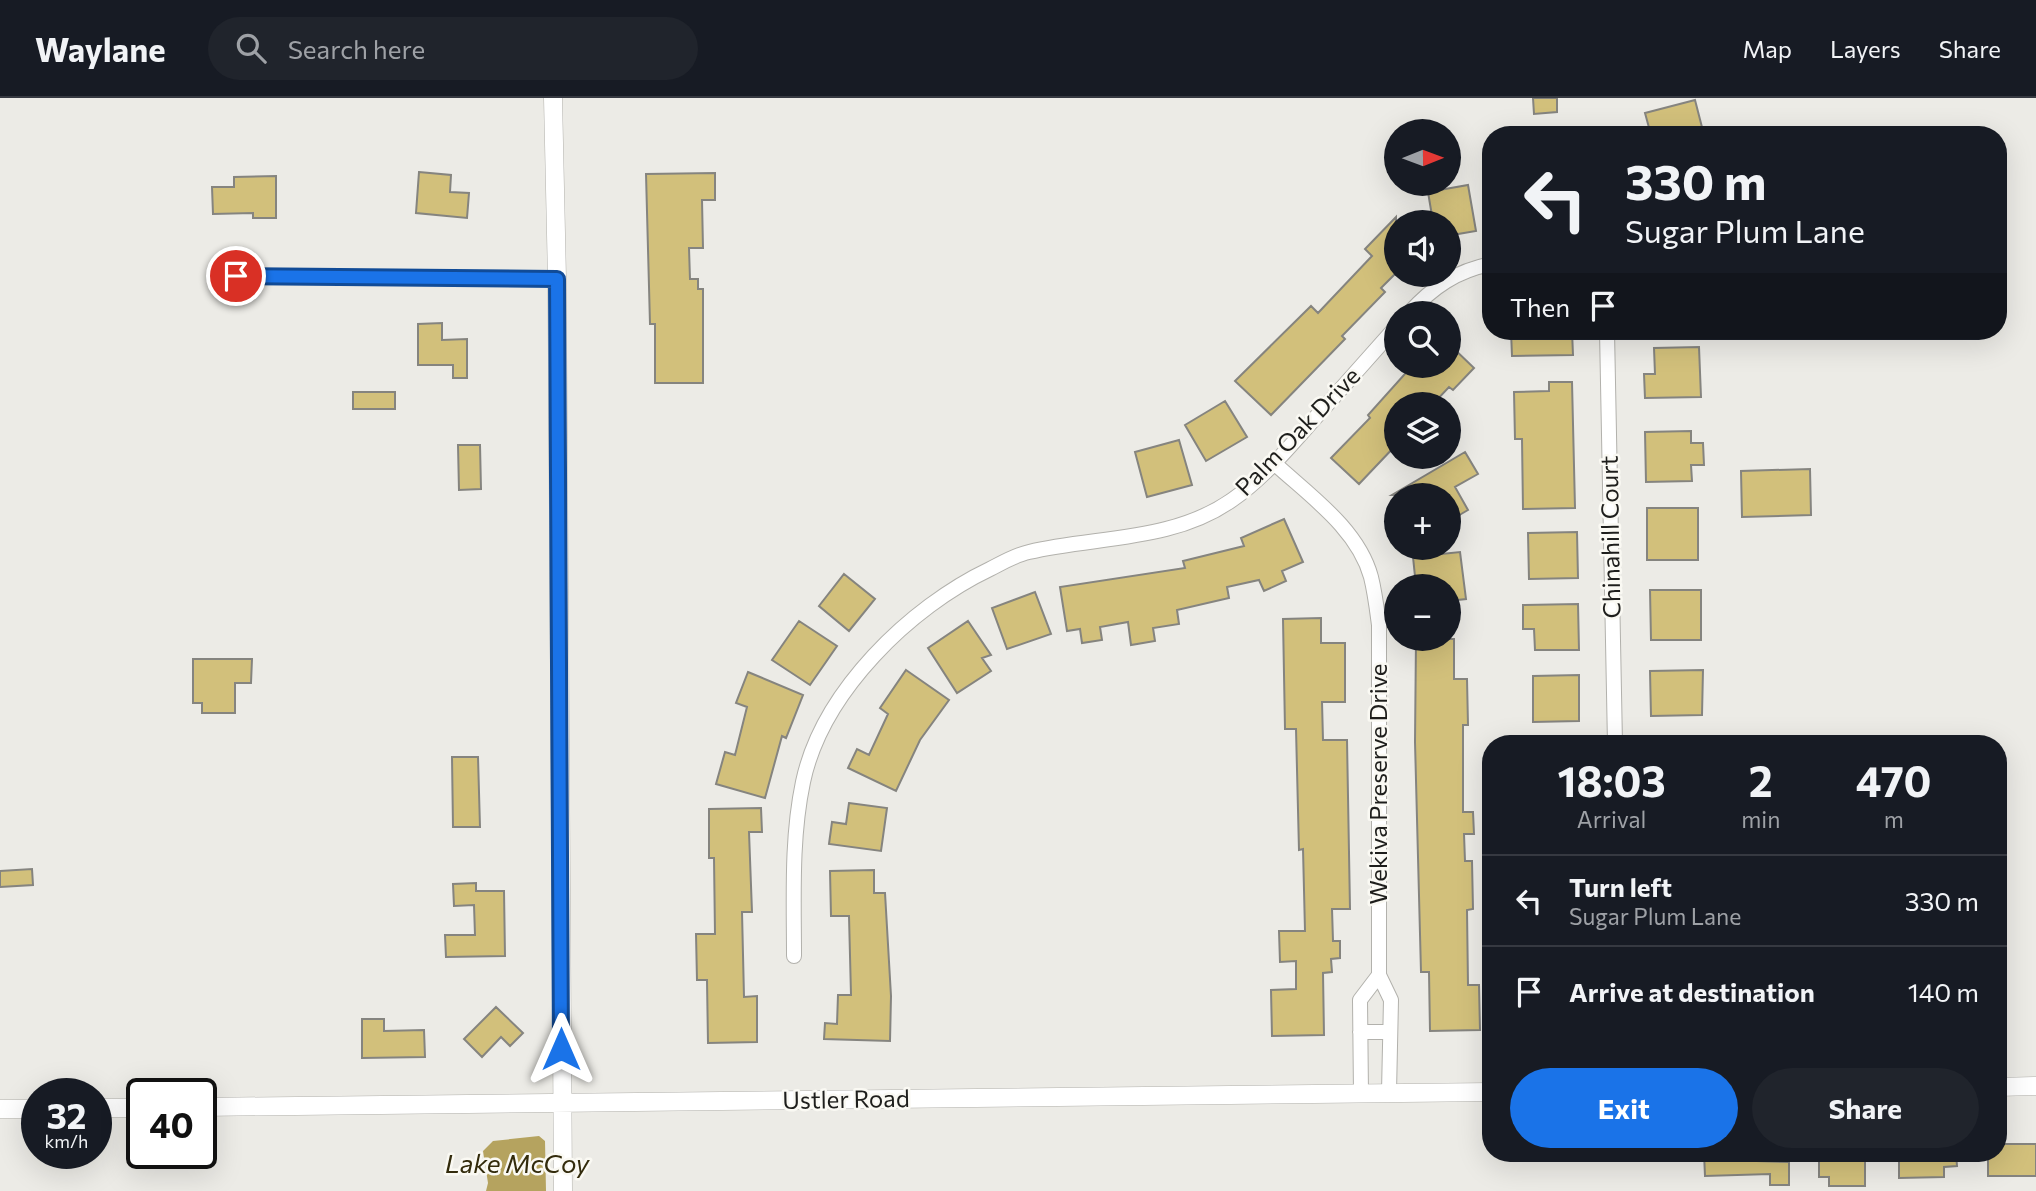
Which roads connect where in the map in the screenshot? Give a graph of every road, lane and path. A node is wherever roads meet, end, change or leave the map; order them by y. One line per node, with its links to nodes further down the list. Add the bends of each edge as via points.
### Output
1 (553, 98): 4 (street)
2 (1482, 266): 5 (street, via 1443,282)
3 (236, 276): 4 (street)
4 (557, 279): 19 (street)
5 (1422, 301)
6 (1384, 340): 8 (street, Palm Oak Drive)
7 (1607, 340): 9 (street, Chinahill Court)
8 (1275, 463): 10 (street, Palm Oak Drive, via 1232,500 1185,524 1142,536 1081,541 1025,553 933,601 894,632 821,732 803,780 795,843); 11 (street, Wekiva Preserve Drive, via 1357,545 1371,576 1379,625)
9 (1615, 735)
10 (794, 956)
11 (1380, 975): 12 (street, via 1360,1000); 13 (street, Wekiva Preserve Drive, via 1391,1000)
12 (1360, 1032): 13 (street); 18 (street)
13 (1390, 1032): 16 (street, Wekiva Preserve Drive)
14 (2036, 1086): 15 (street)
15 (2007, 1087)
16 (1389, 1092): 17 (street, Ustler Road); 18 (street, Ustler Road)
17 (1482, 1092)
18 (1361, 1093): 19 (street, Ustler Road)
19 (561, 1104): 20 (street, Ustler Road); 23 (street)
20 (217, 1107)
21 (0, 1109): 22 (street)
22 (21, 1109)
23 (563, 1191)

